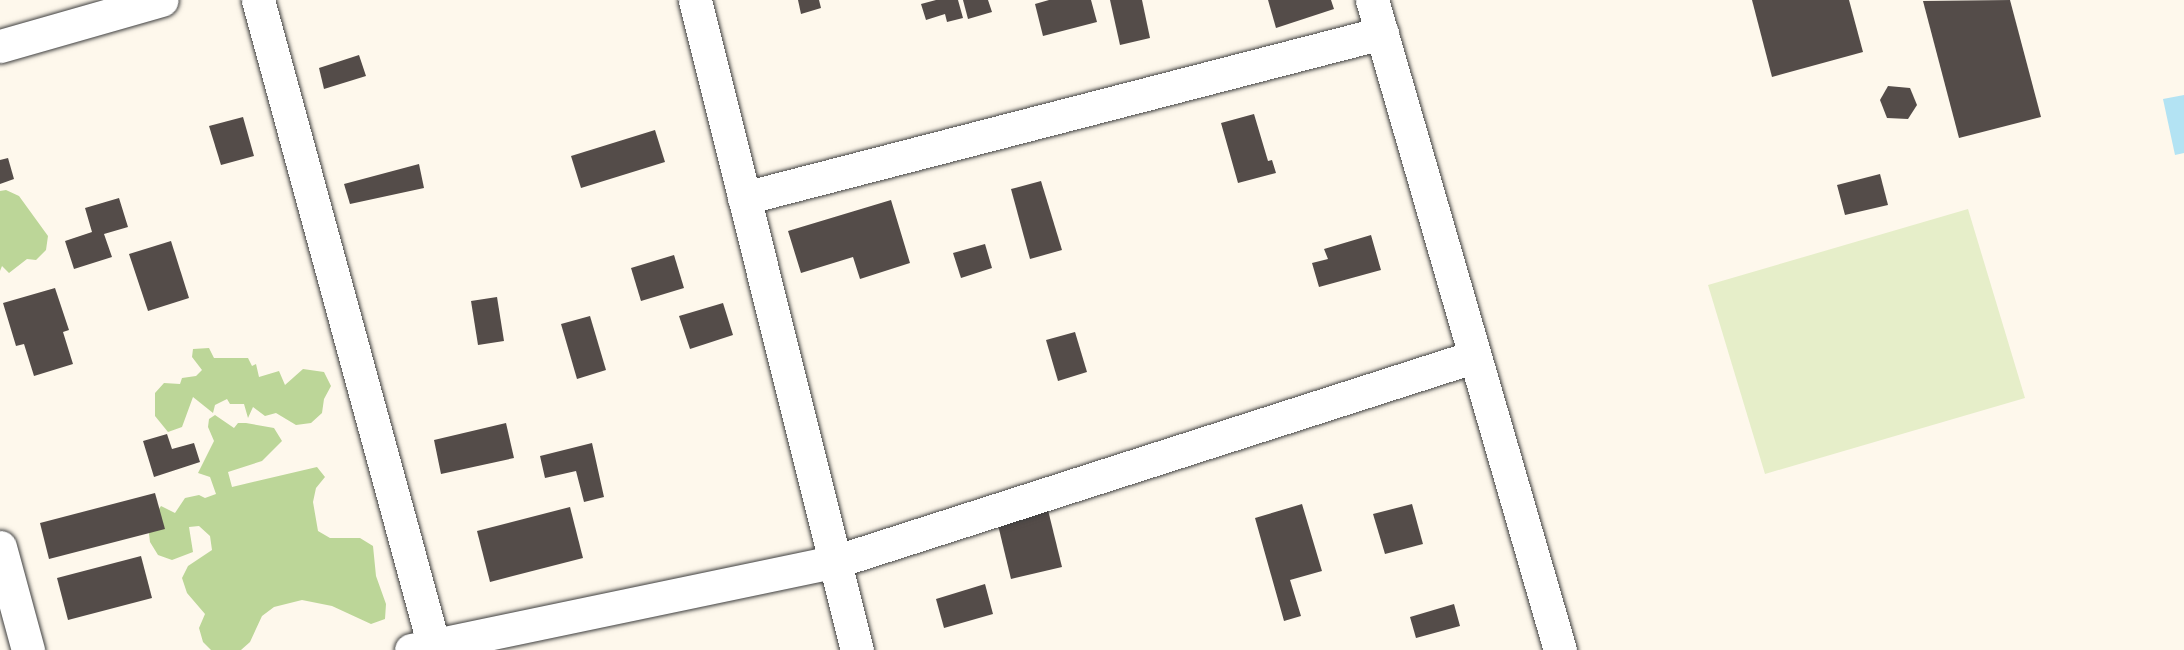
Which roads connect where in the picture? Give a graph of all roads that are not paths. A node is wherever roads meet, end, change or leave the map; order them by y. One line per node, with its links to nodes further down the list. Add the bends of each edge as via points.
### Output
1 (162, 0): 6 (street)
2 (258, 0): 11 (street)
3 (695, 0): 7 (street)
4 (1372, 0): 5 (street)
5 (1382, 33): 7 (street); 8 (street)
6 (0, 46)
7 (744, 198): 10 (street)
8 (1473, 357): 10 (street); 14 (street)
9 (0, 547): 12 (street)
10 (834, 562): 11 (street); 13 (street)
11 (426, 648)
12 (28, 650)
13 (857, 650)
14 (1560, 650)

